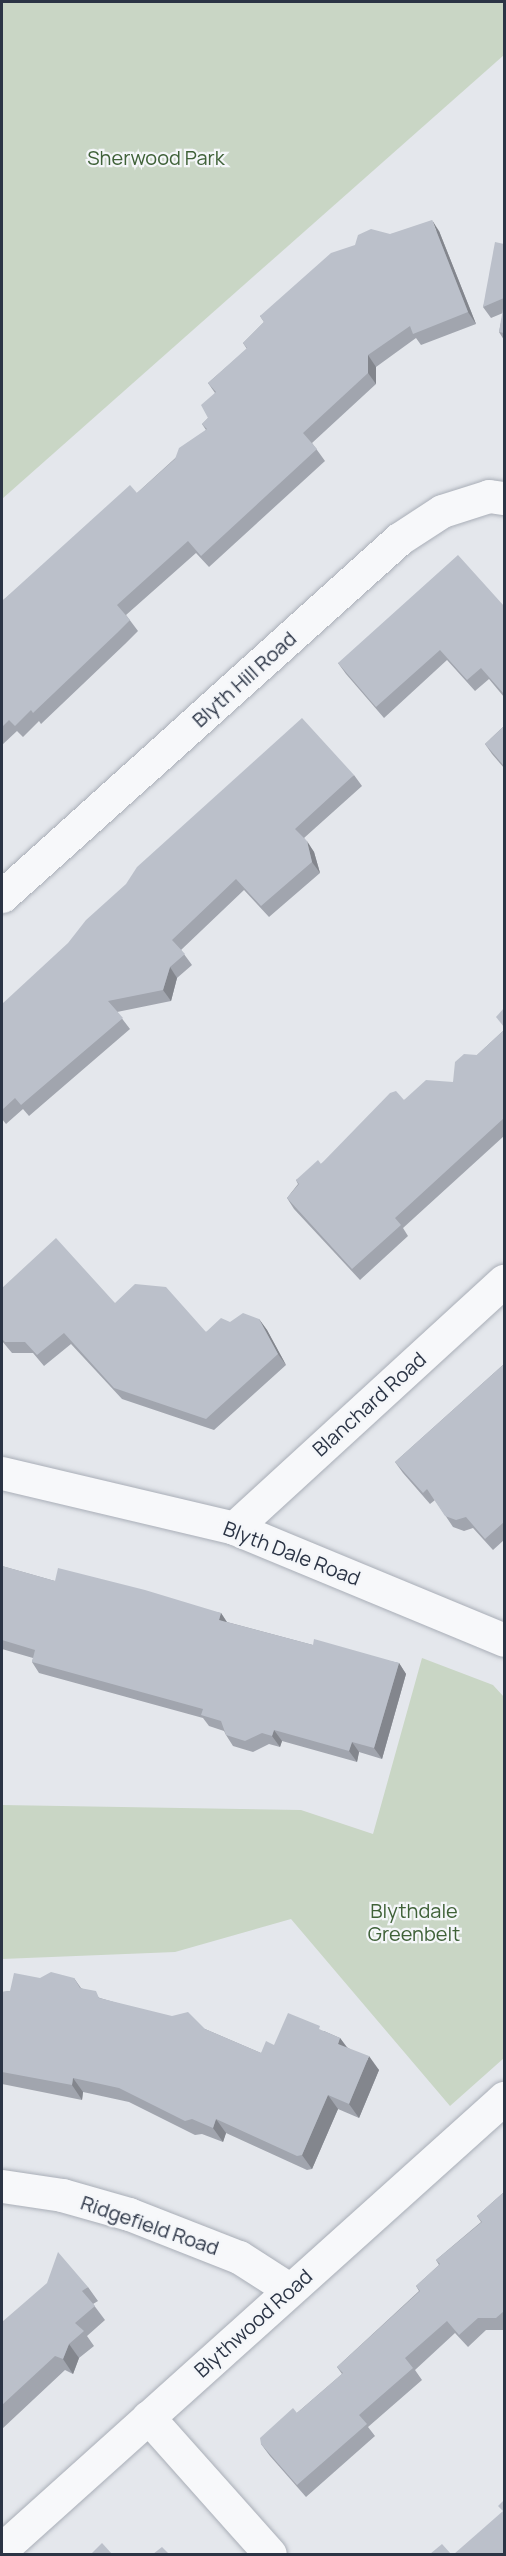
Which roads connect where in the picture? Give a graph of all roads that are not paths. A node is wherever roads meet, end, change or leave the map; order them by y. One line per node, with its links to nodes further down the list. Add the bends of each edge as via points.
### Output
1 (504, 498): 2 (street, Blyth Hill Road, via 489,496 442,511 399,539)
2 (2, 896)
3 (504, 1281): 5 (street, Blanchard Road)
4 (2, 1473): 5 (street, Blyth Dale Road)
5 (234, 1528): 6 (street, Blyth Dale Road)
6 (504, 1640)
7 (504, 2098): 9 (street, Blythwood Road)
8 (2, 2186): 9 (street, Ridgefield Road, via 62,2195 129,2214 239,2257)
9 (289, 2289): 10 (street, Blythwood Road)
10 (148, 2417): 11 (street, Blythwood Road); 12 (street)
11 (2, 2549)
12 (270, 2554)

